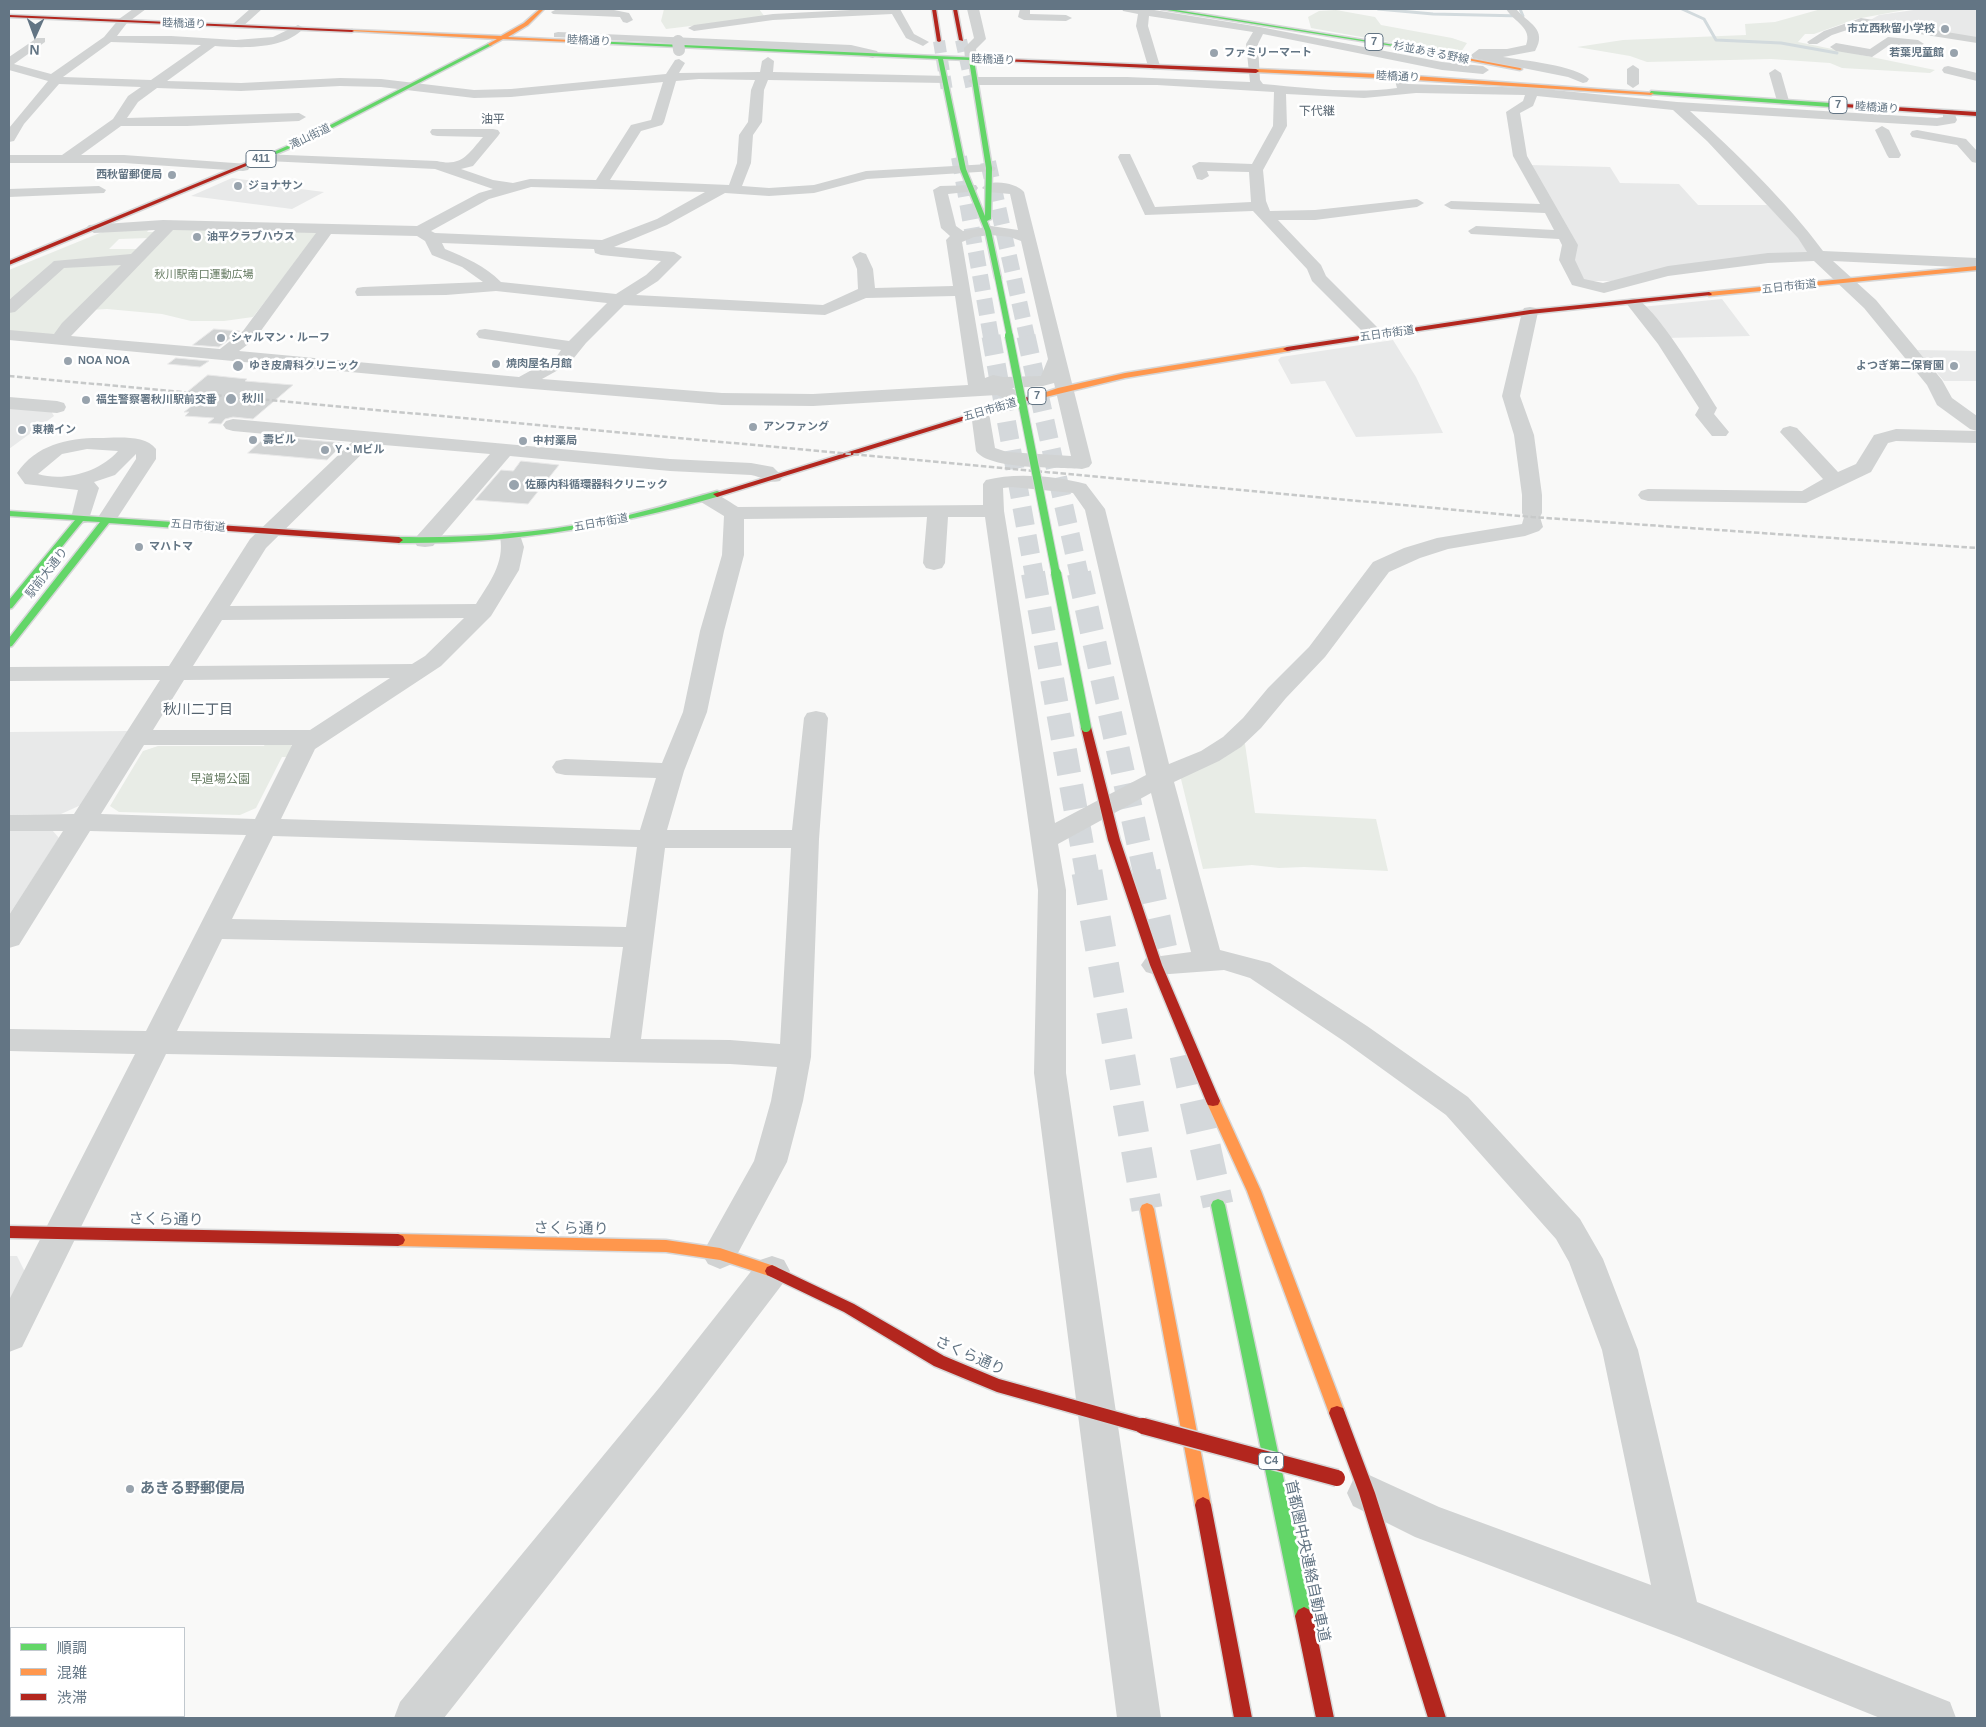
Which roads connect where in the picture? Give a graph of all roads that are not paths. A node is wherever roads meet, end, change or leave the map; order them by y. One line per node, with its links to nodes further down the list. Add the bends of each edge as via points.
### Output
1 (140, 9): 18 (street)
2 (256, 9): 19 (street)
3 (542, 9): 26 (main road, 滝山街道 / 411)
4 (934, 9): 31 (main road)
5 (956, 9): 29 (main road)
6 (973, 9): 43 (street, via 980,39 970,48)
7 (1025, 9): 16 (street, via 1024,17)
8 (1127, 9): 12 (street)
9 (1163, 9): 58 (main road, 杉並あきる野線 / 7)
10 (1511, 9): 58 (street, via 1514,16 1533,31 1535,40 1531,48 1477,55)
11 (570, 10): 13 (street); 17 (street, via 609,12 625,15)
12 (1144, 11): 23 (street); 46 (street, via 1142,26)
13 (557, 12)
14 (795, 12): 22 (street); 33 (street, via 896,11 910,36)
15 (9, 16): 18 (main road, 睦橋通り / 7)
16 (1067, 16)
17 (628, 20)
18 (123, 21): 19 (main road, 睦橋通り / 7); 27 (street)
19 (237, 26): 21 (main road, 睦橋通り / 7)
20 (920, 26): 33 (street)
21 (298, 28): 26 (main road, 睦橋通り / 7); 32 (street, via 271,41)
22 (673, 29): 24 (street); 35 (street)
23 (1260, 30): 48 (street, via 1252,44); 49 (street, via 1442,66)
24 (620, 34)
25 (558, 35): 35 (street)
26 (505, 37): 39 (main road, 睦橋通り / 7); 62 (main road, 滝山街道 / 411)
27 (108, 39): 32 (street); 56 (street)
28 (41, 40): 44 (street)
29 (961, 40)
30 (1977, 40): 34 (street, via 1861,22 1828,33)
31 (938, 41)
32 (213, 42): 61 (street)
33 (923, 42): 42 (street, via 936,48)
34 (1813, 42)
35 (679, 45): 38 (street); 40 (street); 41 (street, via 851,48); 52 (street, via 680,62)
36 (1836, 46): 37 (street, via 1872,53 1888,40)
37 (1928, 46)
38 (624, 52)
39 (858, 53): 40 (street, via 837,56); 41 (main road, 睦橋通り / 7)
40 (770, 54): 53 (street)
41 (873, 54): 42 (main road, 睦橋通り / 7)
42 (940, 57): 43 (main road, 睦橋通り / 7); 57 (main road)
43 (971, 59): 46 (main road, 睦橋通り / 7); 59 (main road)
44 (9, 62)
45 (9, 66): 56 (street)
46 (1154, 66): 48 (main road, 睦橋通り / 7)
47 (1633, 69): 60 (street)
48 (1253, 70): 54 (main road, 睦橋通り / 7); 63 (street)
49 (1483, 70)
50 (1948, 70): 55 (street)
51 (1775, 73): 69 (street)
52 (672, 76): 53 (street); 62 (street, via 496,93); 93 (street, via 657,122 636,128)
53 (764, 76): 57 (street); 98 (street, via 758,88 755,124 746,135 744,170)
54 (1400, 77): 65 (street, via 1404,87); 67 (main road, 睦橋通り / 7)
55 (1977, 77)
56 (55, 78): 61 (street); 77 (street)
57 (944, 78): 91 (main road)
58 (1583, 79): 60 (main road, 杉並あきる野線 / 7)
59 (974, 81): 63 (street, via 1106,80); 89 (main road)
60 (1633, 84): 67 (main road, 杉並あきる野線 / 7, via 1677,88)
61 (151, 85): 62 (street, via 241,87 340,82); 74 (street, via 133,99)
62 (410, 87): 81 (main road, 滝山街道 / 411)
63 (1259, 87): 64 (street)
64 (1280, 88): 65 (street, via 1358,93); 90 (street, via 1280,126)
65 (1412, 90): 66 (street)
66 (1533, 92): 68 (street); 102 (street, via 1528,103 1513,112 1516,136 1520,156)
67 (1699, 96): 69 (main road, 睦橋通り / 7)
68 (1677, 106): 69 (street); 114 (street, via 1712,138 1803,235)
69 (1781, 107): 70 (street, via 1937,122 1950,120); 75 (street)
70 (1948, 112): 71 (main road)
71 (1977, 114)
72 (299, 117): 74 (street)
73 (449, 117): 76 (street)
74 (118, 122): 83 (street)
75 (1882, 130): 78 (street); 80 (street)
76 (437, 132): 86 (street); 88 (street, via 493,133 468,162)
77 (9, 138)
78 (1961, 142): 79 (street); 84 (street)
79 (1977, 144)
80 (1894, 155)
81 (267, 157): 86 (street); 87 (main road, 滝山街道 / 411)
82 (1125, 157): 103 (street, via 1150,212)
83 (67, 158): 85 (street); 87 (street)
84 (1977, 158)
85 (9, 159)
86 (407, 164): 88 (street)
87 (243, 167): 105 (main road, 滝山街道 / 411)
88 (448, 167): 94 (street, via 490,184)
89 (989, 168): 91 (street); 96 (main road)
90 (1257, 168): 92 (street, via 1199,166); 103 (street)
91 (963, 169): 95 (main road); 98 (street, via 866,176 814,189)
92 (1202, 176)
93 (601, 183): 94 (street, via 530,182); 98 (street)
94 (512, 187): 109 (street, via 484,196)
95 (971, 188): 107 (main road); 111 (street, via 940,190 949,228)
96 (989, 188): 107 (main road); 112 (street, via 1009,188 1017,192)
97 (99, 190): 99 (street)
98 (728, 190): 113 (street)
99 (9, 193)
100 (1417, 203): 103 (street, via 1315,215)
101 (1451, 205): 102 (street)
102 (1550, 209): 110 (street)
103 (1262, 211): 132 (street, via 1314,268 1318,278)
104 (168, 226): 105 (street); 106 (street); 116 (street)
105 (94, 228): 117 (main road, 滝山街道 / 411)
106 (327, 229): 109 (street); 135 (street, via 249,335)
107 (988, 230): 111 (street); 112 (street); 181 (main road, bridge, via 1086,727)
108 (1476, 231): 110 (street)
109 (426, 234): 113 (street); 121 (street, via 438,252 468,264)
110 (1565, 234): 122 (street, via 1570,245 1567,260 1578,282)
111 (960, 236): 123 (street, via 954,240)
112 (1029, 238): 136 (street)
113 (604, 245): 126 (street, via 601,250 674,257 652,278)
114 (1818, 256): 118 (street); 120 (street); 122 (street, via 1692,266)
115 (860, 258): 125 (street, via 865,269)
116 (134, 259): 128 (street, via 60,264); 133 (street)
117 (9, 263)
118 (1977, 263)
119 (1977, 268): 120 (main road, 五日市街道 / 7)
120 (1846, 282): 127 (main road, 五日市街道 / 7); 146 (street, via 1905,345 1936,384 1944,401)
121 (496, 286): 124 (street); 126 (street)
122 (1604, 288): 127 (street)
123 (962, 291): 125 (street); 137 (street)
124 (363, 292)
125 (867, 293): 126 (street, via 825,310)
126 (621, 298): 134 (street)
127 (1625, 304): 129 (main road, 五日市街道 / 7); 147 (street, via 1652,323 1708,408 1704,415)
128 (9, 308)
129 (1530, 312): 132 (main road, 五日市街道 / 7); 180 (street, via 1510,396 1524,436 1532,495 1532,526 1525,530 1445,543 1381,567 1316,652 1252,723 1232,742 1210,756)
130 (485, 334): 134 (street)
131 (9, 335): 133 (street)
132 (1376, 335): 139 (main road, 五日市街道 / 7, via 1146,371)
133 (58, 340): 135 (street)
134 (574, 347): 138 (street, via 555,366)
135 (222, 356): 138 (street, via 273,361 264,369 268,372 311,376 322,374 332,366 370,369 360,377 364,381 399,384 409,382 418,374)
136 (1058, 357): 137 (street, via 1049,378 1010,383 993,380 984,367); 139 (street)
137 (972, 361): 140 (street)
138 (521, 383): 140 (street, via 759,400 813,400)
139 (1065, 388): 141 (main road, 五日市街道 / 7); 144 (street, via 1082,463 1004,458 986,451)
140 (978, 389): 141 (street, via 1001,390)
141 (1022, 401): 144 (main road, 五日市街道 / 7)
142 (9, 403): 143 (street)
143 (56, 407)
144 (980, 413): 153 (main road, 五日市街道 / 7)
145 (233, 425): 150 (street)
146 (1977, 425)
147 (1719, 432)
148 (1790, 432): 154 (street)
149 (1977, 437): 154 (street, via 1896,436 1880,439 1864,468)
150 (368, 438): 152 (street); 164 (street)
151 (120, 444): 155 (street, via 127,447 128,452 114,468 102,475); 155 (street, via 69,444 52,453 27,474 32,480); 163 (street, via 143,447 147,456)
152 (505, 450): 153 (street, via 750,469 766,471); 166 (street)
153 (773, 477): 157 (main road, 五日市街道 / 7)
154 (1835, 480): 156 (street, via 1806,497)
155 (62, 482): 162 (street, via 83,484 89,488)
156 (1648, 495)
157 (708, 498): 161 (street); 165 (main road, 五日市街道 / 7, via 611,522)
158 (938, 511): 159 (street); 161 (street); 167 (street)
159 (994, 511): 180 (street, via 993,484 1012,481 1079,488 1095,509); 187 (street)
160 (9, 513): 162 (main road, 五日市街道 / 7)
161 (734, 513): 179 (street, via 733,555 694,712)
162 (81, 518): 163 (main road, 五日市街道 / 7); 168 (main road, 駅前大通り)
163 (107, 519): 164 (main road, 五日市街道 / 7); 171 (main road, 駅前大通り)
164 (271, 532): 166 (main road, 五日市街道 / 7); 170 (street, via 258,544)
165 (511, 537): 166 (main road, 五日市街道 / 7); 169 (street, via 513,547 508,570)
166 (425, 541)
167 (934, 562)
168 (9, 606)
169 (483, 611): 170 (street); 172 (street, via 433,661)
170 (215, 613): 173 (street)
171 (9, 644)
172 (418, 671): 173 (street); 177 (street)
173 (177, 673): 174 (street); 176 (street)
174 (9, 674)
175 (816, 718): 186 (street)
176 (136, 737): 177 (street); 182 (street)
177 (315, 738): 184 (street, via 305,745)
178 (565, 767): 179 (street)
179 (671, 771): 185 (street, via 654,825)
180 (1160, 778): 181 (street); 191 (street)
181 (1105, 806): 187 (street); 192 (main road)
182 (82, 822): 183 (street); 184 (street); 190 (street)
183 (9, 823)
184 (264, 827): 185 (street); 188 (street)
185 (654, 839): 186 (street); 189 (street)
186 (805, 839): 196 (street)
187 (1044, 840): 204 (street, via 1052,890 1050,1073)
188 (213, 929): 189 (street); 194 (street)
189 (639, 937): 195 (street)
190 (9, 938)
191 (1208, 961): 192 (street); 206 (street, via 1224,960 1260,970 1457,1106 1568,1229 1584,1259 1620,1350)
192 (1156, 965): 205 (main road, via 1254,1191)
193 (9, 1040): 194 (street)
194 (155, 1044): 195 (street); 200 (street)
195 (624, 1050): 196 (street)
196 (795, 1057): 201 (street, via 770,1162)
197 (1218, 1205): 210 (main road, 首都圏中央連絡自動車道 / C4)
198 (1148, 1209): 209 (main road)
199 (9, 1232): 200 (main road, さくら通り)
200 (60, 1233): 201 (main road, さくら通り, via 666,1246); 203 (street)
201 (720, 1254): 202 (main road, さくら通り)
202 (772, 1271): 204 (main road, さくら通り, via 849,1308 939,1361 998,1385); 207 (street)
203 (9, 1336)
204 (1098, 1414): 205 (main road, さくら通り, bridge); 208 (street)
205 (1350, 1485): 206 (street, via 1430,1523); 211 (main road)
206 (1679, 1616): 212 (street)
207 (416, 1718)
208 (1139, 1718)
209 (1243, 1718)
210 (1324, 1718)
211 (1437, 1718)
212 (1934, 1718)

